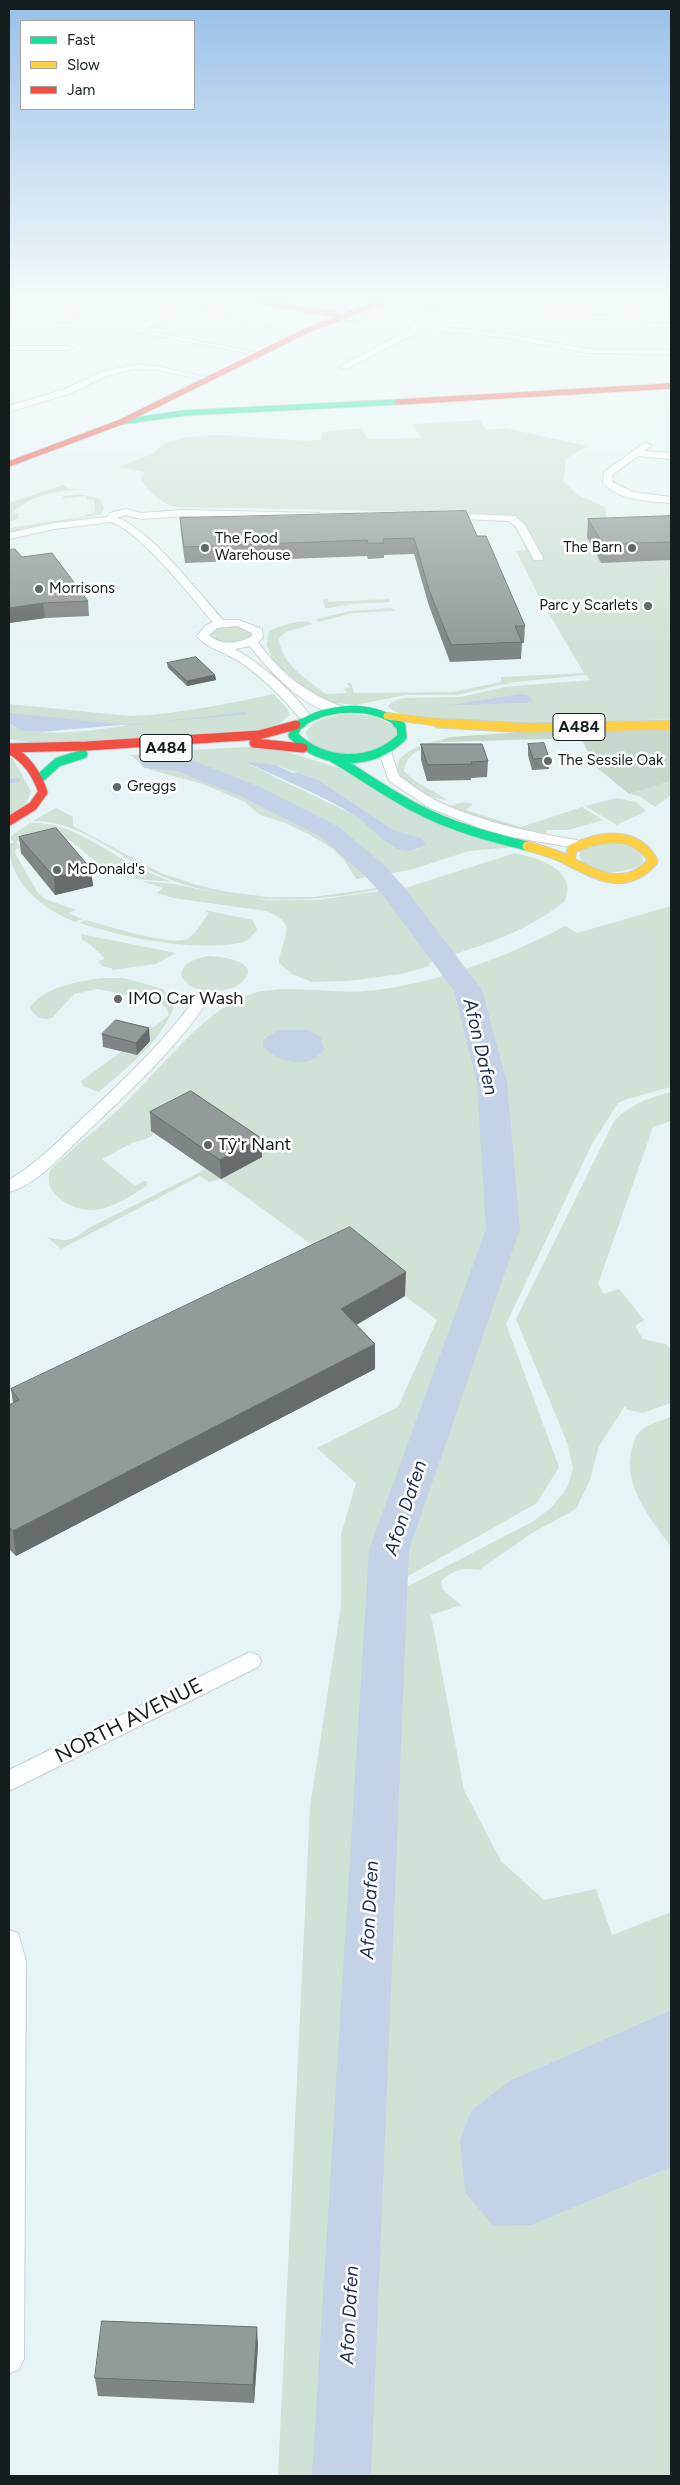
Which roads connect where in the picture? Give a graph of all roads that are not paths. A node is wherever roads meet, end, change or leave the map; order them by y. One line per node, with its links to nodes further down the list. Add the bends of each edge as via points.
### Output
1 (130, 417): 3 (main road)
2 (148, 417): 3 (main road)
3 (121, 422): 7 (main road)
4 (646, 445): 5 (street)
5 (635, 453): 6 (street); 8 (street, via 607,474 608,483 630,494)
6 (671, 456)
7 (9, 464)
8 (671, 500)
9 (322, 516): 11 (street, via 183,513)
10 (436, 516): 16 (street, via 512,518 520,525)
11 (139, 518): 12 (street, via 136,513 121,512 113,514); 13 (street); 15 (street)
12 (111, 519): 13 (street); 14 (street)
13 (123, 523): 15 (street)
14 (9, 536)
15 (147, 543): 17 (street)
16 (538, 558)
17 (221, 624): 18 (street, via 254,628 259,634); 19 (street, via 207,629 203,636)
18 (252, 641): 19 (street, via 236,645); 20 (street, via 275,670 305,694)
19 (218, 644): 22 (street, via 238,654 290,699)
20 (340, 710): 21 (main road); 22 (main road)
21 (387, 716): 24 (main road, A484, via 443,726); 29 (main road, via 404,730 404,738)
22 (301, 722): 27 (main road, via 293,734); 28 (main road, A484, via 259,735)
23 (671, 726): 24 (main road, A484)
24 (486, 729): 25 (main road, A484)
25 (443, 736)
26 (416, 741): 29 (main road)
27 (303, 748): 30 (main road); 31 (main road, A484, via 252,743 80,755 57,761)
28 (9, 749): 31 (main road, via 23,756)
29 (391, 749): 30 (main road, via 351,758); 33 (street, via 393,778 435,805 485,826)
30 (332, 757): 34 (main road, via 415,809 448,824)
31 (39, 779): 32 (main road, via 43,792 39,800)
32 (9, 821)
33 (577, 844): 34 (main road, via 572,849); 34 (main road, via 599,838 626,839 650,851 653,862 645,871 621,878 592,874)
34 (570, 860)
35 (204, 996): 36 (street, via 190,1020 153,1063 47,1160)
36 (9, 1187)
37 (250, 1661): 38 (street, NORTH AVENUE)
38 (9, 1781)
39 (9, 1941): 40 (street, via 13,1961)
40 (9, 2359)

